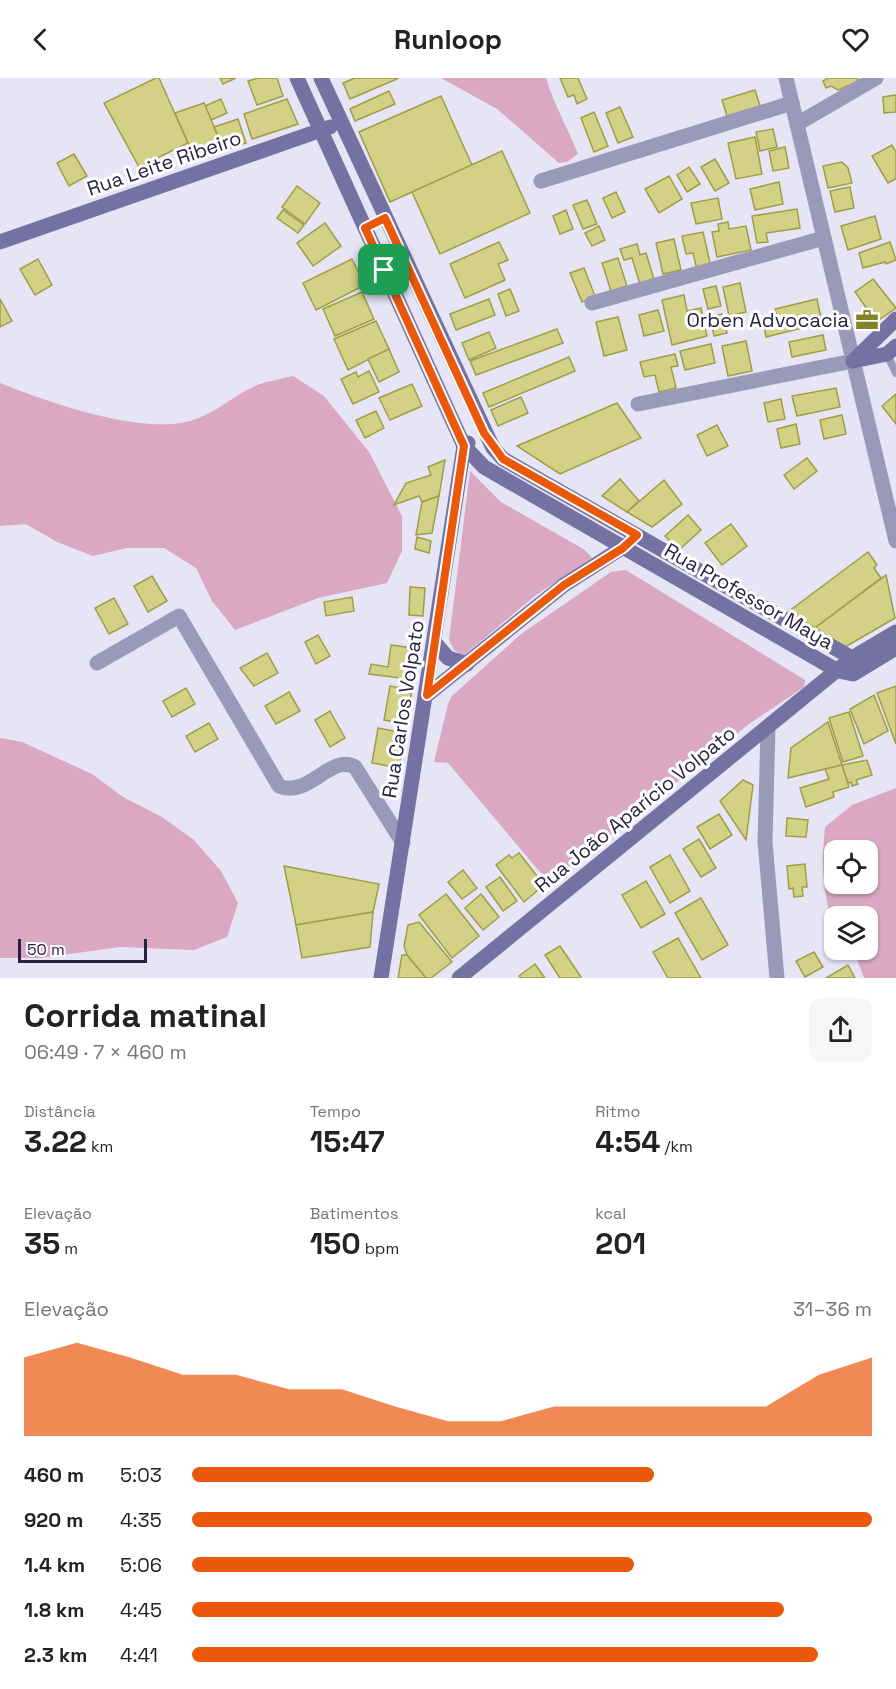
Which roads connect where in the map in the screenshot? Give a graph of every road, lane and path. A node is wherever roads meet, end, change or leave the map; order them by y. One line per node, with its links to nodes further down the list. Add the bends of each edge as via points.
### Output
1 (297, 78): 8 (main road, Rua Professor Maya)
2 (321, 78): 6 (main road, Rua Professor Maya)
3 (786, 78): 5 (street)
4 (876, 78): 7 (street)
5 (792, 103): 7 (street); 9 (street)
6 (341, 123): 8 (main road, Rua Leite Ribeiro); 10 (main road, Rua Professor Maya)
7 (797, 124): 12 (street)
8 (321, 130): 11 (main road, Rua Professor Maya); 13 (main road, Rua Leite Ribeiro)
9 (541, 181)
10 (385, 218): 11 (main road); 14 (main road, Rua Professor Maya)
11 (365, 228): 16 (main road, Rua Professor Maya)
12 (824, 238): 15 (street); 19 (street)
13 (0, 242)
14 (423, 301): 16 (main road); 22 (main road, Rua Professor Maya)
15 (592, 303)
16 (404, 312): 23 (main road, Rua Professor Maya)
17 (896, 319): 19 (main road)
18 (891, 350): 19 (main road); 20 (lane)
19 (853, 361): 21 (street); 25 (street)
20 (896, 373)
21 (638, 404)
22 (484, 433): 23 (main road); 24 (main road, Rua Professor Maya, via 503,459)
23 (464, 446): 26 (main road, Rua Professor Maya, via 494,474); 28 (main road, Rua Carlos Volpato)
24 (637, 535): 26 (main road); 30 (main road, Rua Professor Maya)
25 (896, 541)
26 (623, 548): 32 (main road, via 564,585); 33 (main road, Rua Professor Maya)
27 (896, 632): 30 (main road, Rua João Aparício Volpato)
28 (435, 643): 32 (main road, via 448,658); 34 (main road, Rua Carlos Volpato)
29 (896, 648): 33 (main road, via 853,674)
30 (852, 658): 33 (main road, Rua João Aparício Volpato)
31 (97, 663): 36 (street, via 179,616 279,786 296,789 339,765 350,764)
32 (467, 664): 34 (main road)
33 (838, 671): 35 (main road, Rua João Aparício Volpato)
34 (427, 695): 36 (main road, Rua Carlos Volpato)
35 (768, 729): 38 (main road, Rua João Aparício Volpato); 39 (street, via 765,842)
36 (403, 843): 37 (main road, Rua Carlos Volpato)
37 (381, 978)
38 (459, 978)
39 (777, 978)

